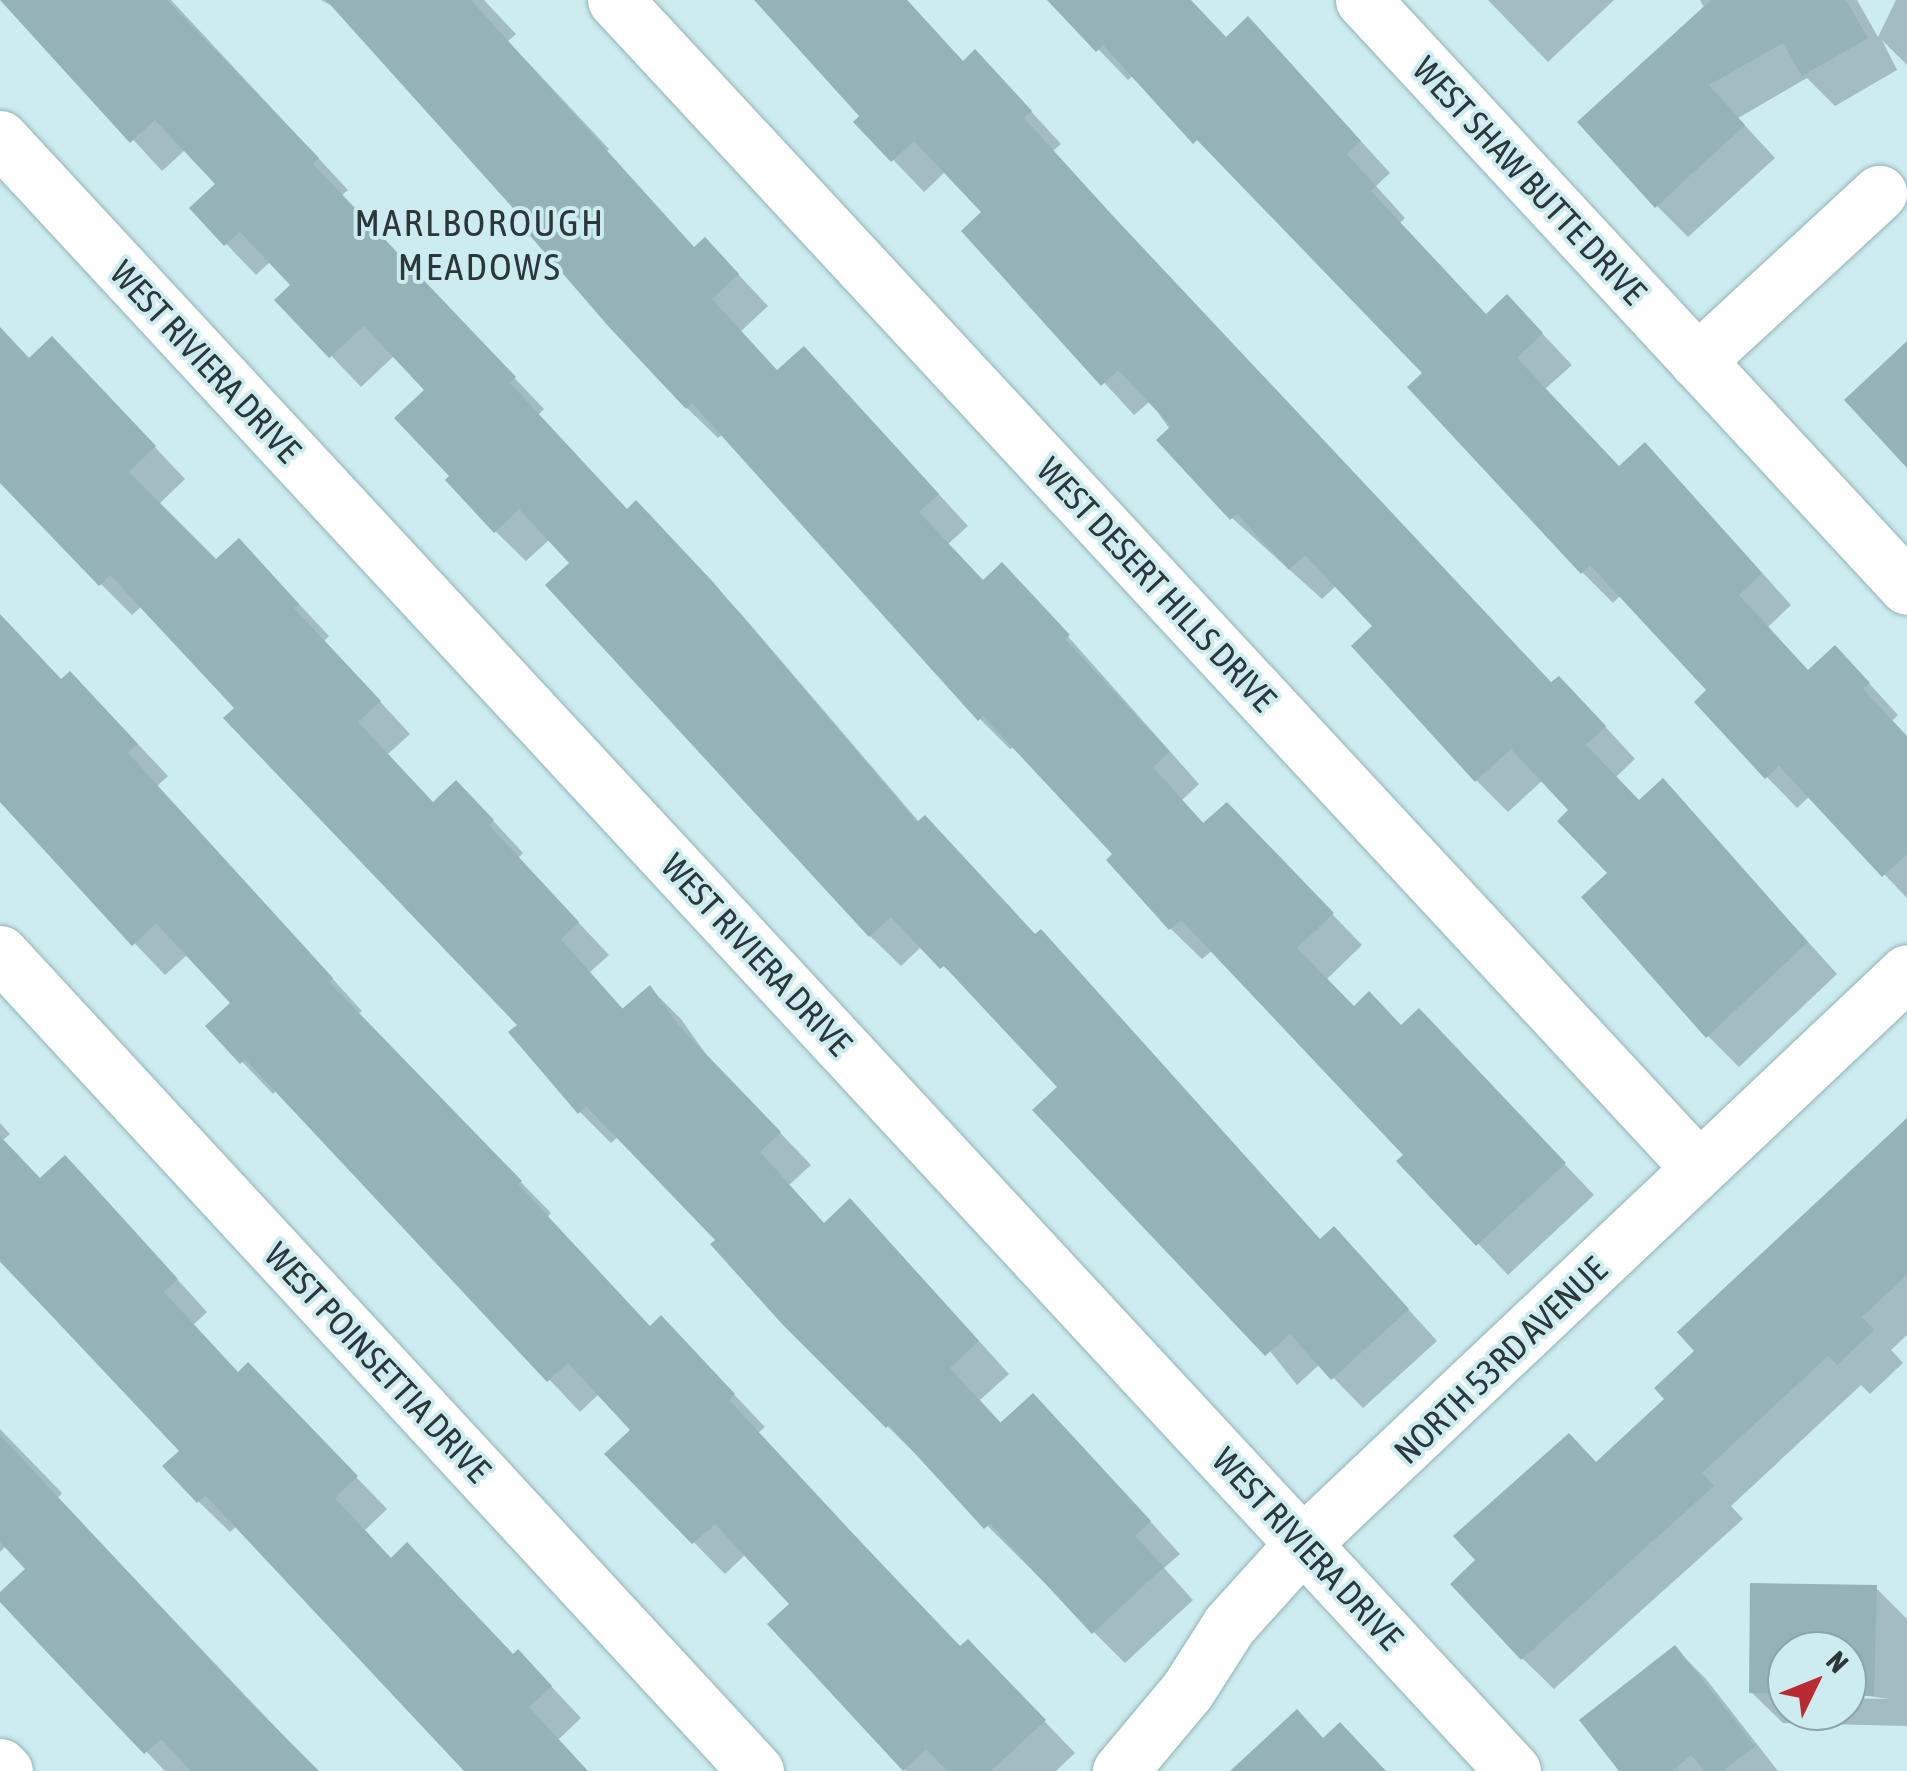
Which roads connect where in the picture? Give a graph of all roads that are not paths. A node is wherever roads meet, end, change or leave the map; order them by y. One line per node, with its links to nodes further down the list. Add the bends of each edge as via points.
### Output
1 (616, 0): 9 (street, WEST DESERT HILLS DRIVE)
2 (1363, 0): 5 (street, WEST SHAW BUTTE DRIVE)
3 (0, 138): 10 (street, WEST RIVIERA DRIVE)
4 (1878, 193): 5 (street)
5 (1697, 360): 6 (street, WEST SHAW BUTTE DRIVE)
6 (1907, 587)
7 (0, 953): 11 (street, WEST POINSETTIA DRIVE)
8 (1907, 972): 9 (street, NORTH 53RD AVENUE)
9 (1698, 1167): 10 (street, NORTH 53RD AVENUE)
10 (1303, 1543): 12 (street, NORTH 53RD AVENUE, via 1229,1625 1186,1692); 13 (street, WEST RIVIERA DRIVE)
11 (756, 1771)
12 (1120, 1771)
13 (1513, 1771)

